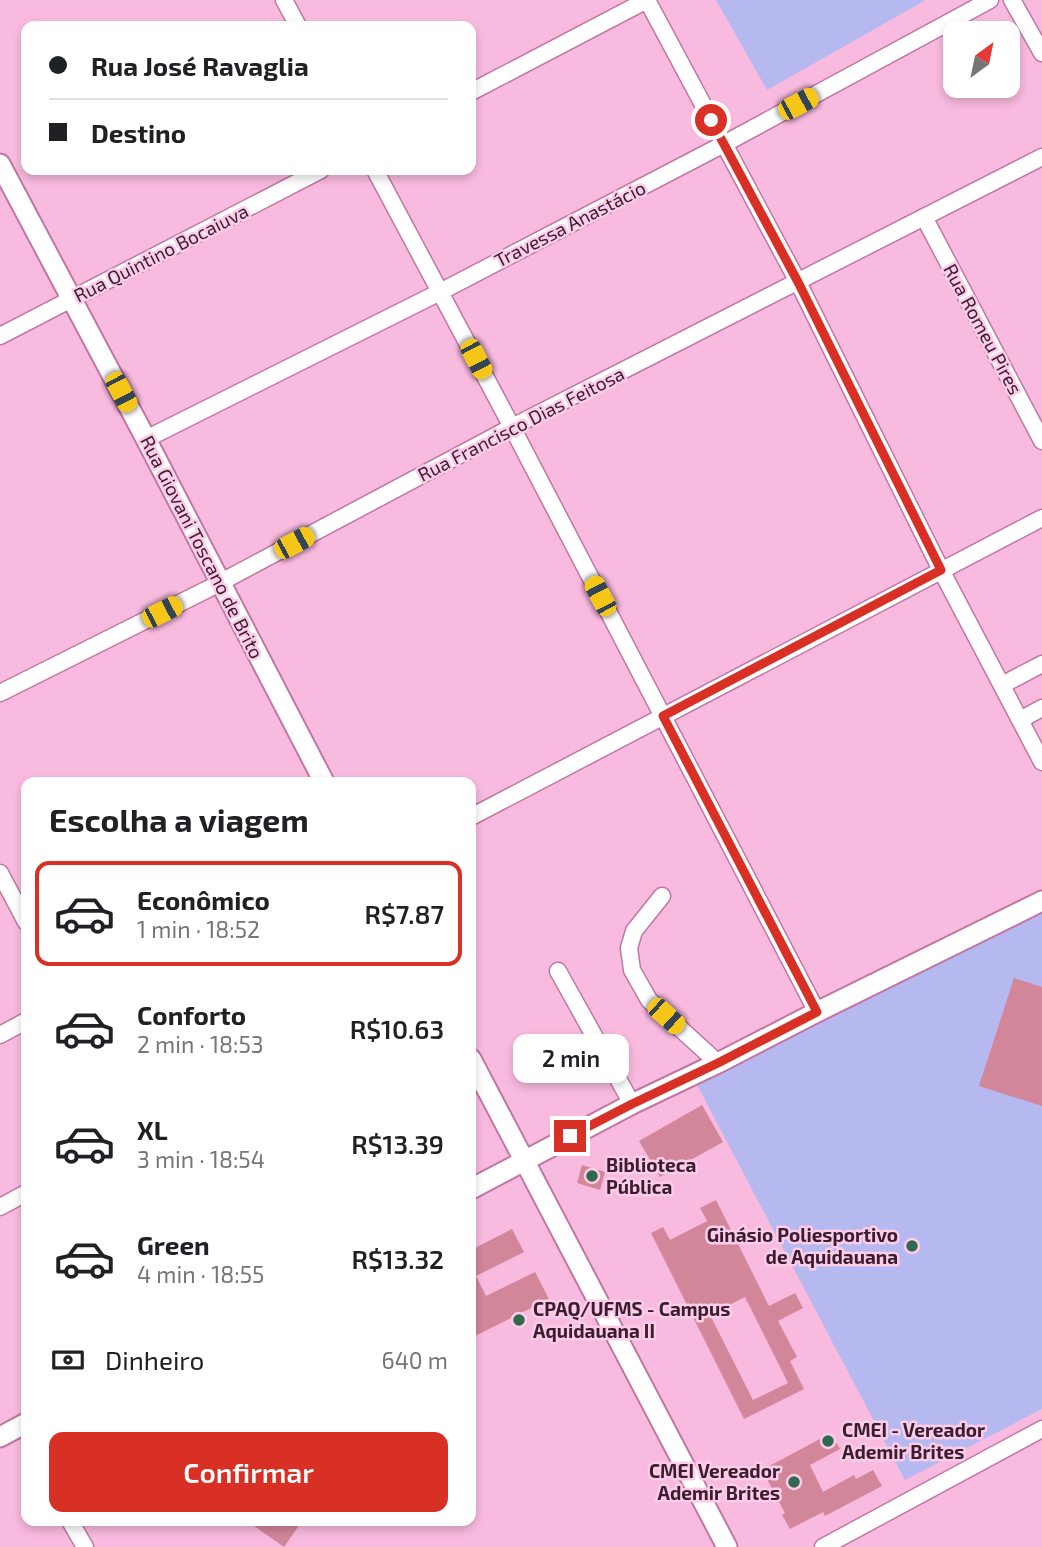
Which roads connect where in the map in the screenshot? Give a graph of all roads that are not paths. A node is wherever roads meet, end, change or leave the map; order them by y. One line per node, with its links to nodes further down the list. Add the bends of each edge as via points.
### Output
1 (284, 0): 5 (street)
2 (990, 0): 8 (street, Travessa Anastácio)
3 (1012, 0): 6 (street)
4 (647, 1): 7 (street); 8 (street)
5 (295, 21)
6 (1042, 53)
7 (476, 89)
8 (724, 144): 14 (street); 15 (street, Travessa Anastácio)
9 (1042, 157): 13 (street, Rua Francisco Dias Feitosa)
10 (0, 164): 16 (main road, Rua Giovani Toscano de Brito)
11 (311, 175): 16 (street, Rua Quintino Bocaiuva)
12 (378, 175): 15 (street)
13 (924, 217): 14 (street, Rua Francisco Dias Feitosa); 20 (street, Rua Romeu Pires)
14 (798, 282): 18 (street, Rua Francisco Dias Feitosa); 22 (street)
15 (440, 292): 18 (street); 19 (street, Travessa Anastácio)
16 (72, 299): 17 (street, Rua Quintino Bocaiuva); 19 (main road, Rua Giovani Toscano de Brito)
17 (0, 336)
18 (512, 427): 23 (street, Rua Francisco Dias Feitosa); 28 (street)
19 (146, 439): 23 (main road, Rua Giovani Toscano de Brito)
20 (1042, 441)
21 (1042, 518): 22 (street)
22 (941, 570): 25 (street); 28 (street)
23 (221, 582): 26 (street, Rua Francisco Dias Feitosa); 31 (main road, Rua Giovani Toscano de Brito)
24 (1042, 664): 25 (street)
25 (1002, 685): 29 (street)
26 (0, 693)
27 (1042, 708): 29 (street)
28 (663, 716): 32 (street); 38 (street)
29 (1020, 720): 30 (street)
30 (1041, 760)
31 (321, 777)
32 (476, 814)
33 (0, 873): 36 (street)
34 (662, 896): 41 (street, via 634,930 629,948 632,970 649,1000)
35 (1042, 901): 38 (main road)
36 (21, 913)
37 (558, 971): 43 (street)
38 (817, 1012): 41 (main road)
39 (21, 1024): 40 (street)
40 (0, 1035)
41 (718, 1063): 43 (main road)
42 (476, 1068): 44 (main road)
43 (632, 1104): 44 (main road)
44 (525, 1161): 45 (main road); 53 (main road)
45 (476, 1186)
46 (21, 1196): 47 (street)
47 (0, 1207)
48 (21, 1426): 50 (main road)
49 (1042, 1429): 54 (street)
50 (0, 1437)
51 (77, 1526): 52 (street)
52 (85, 1547)
53 (727, 1547)
54 (823, 1547)

